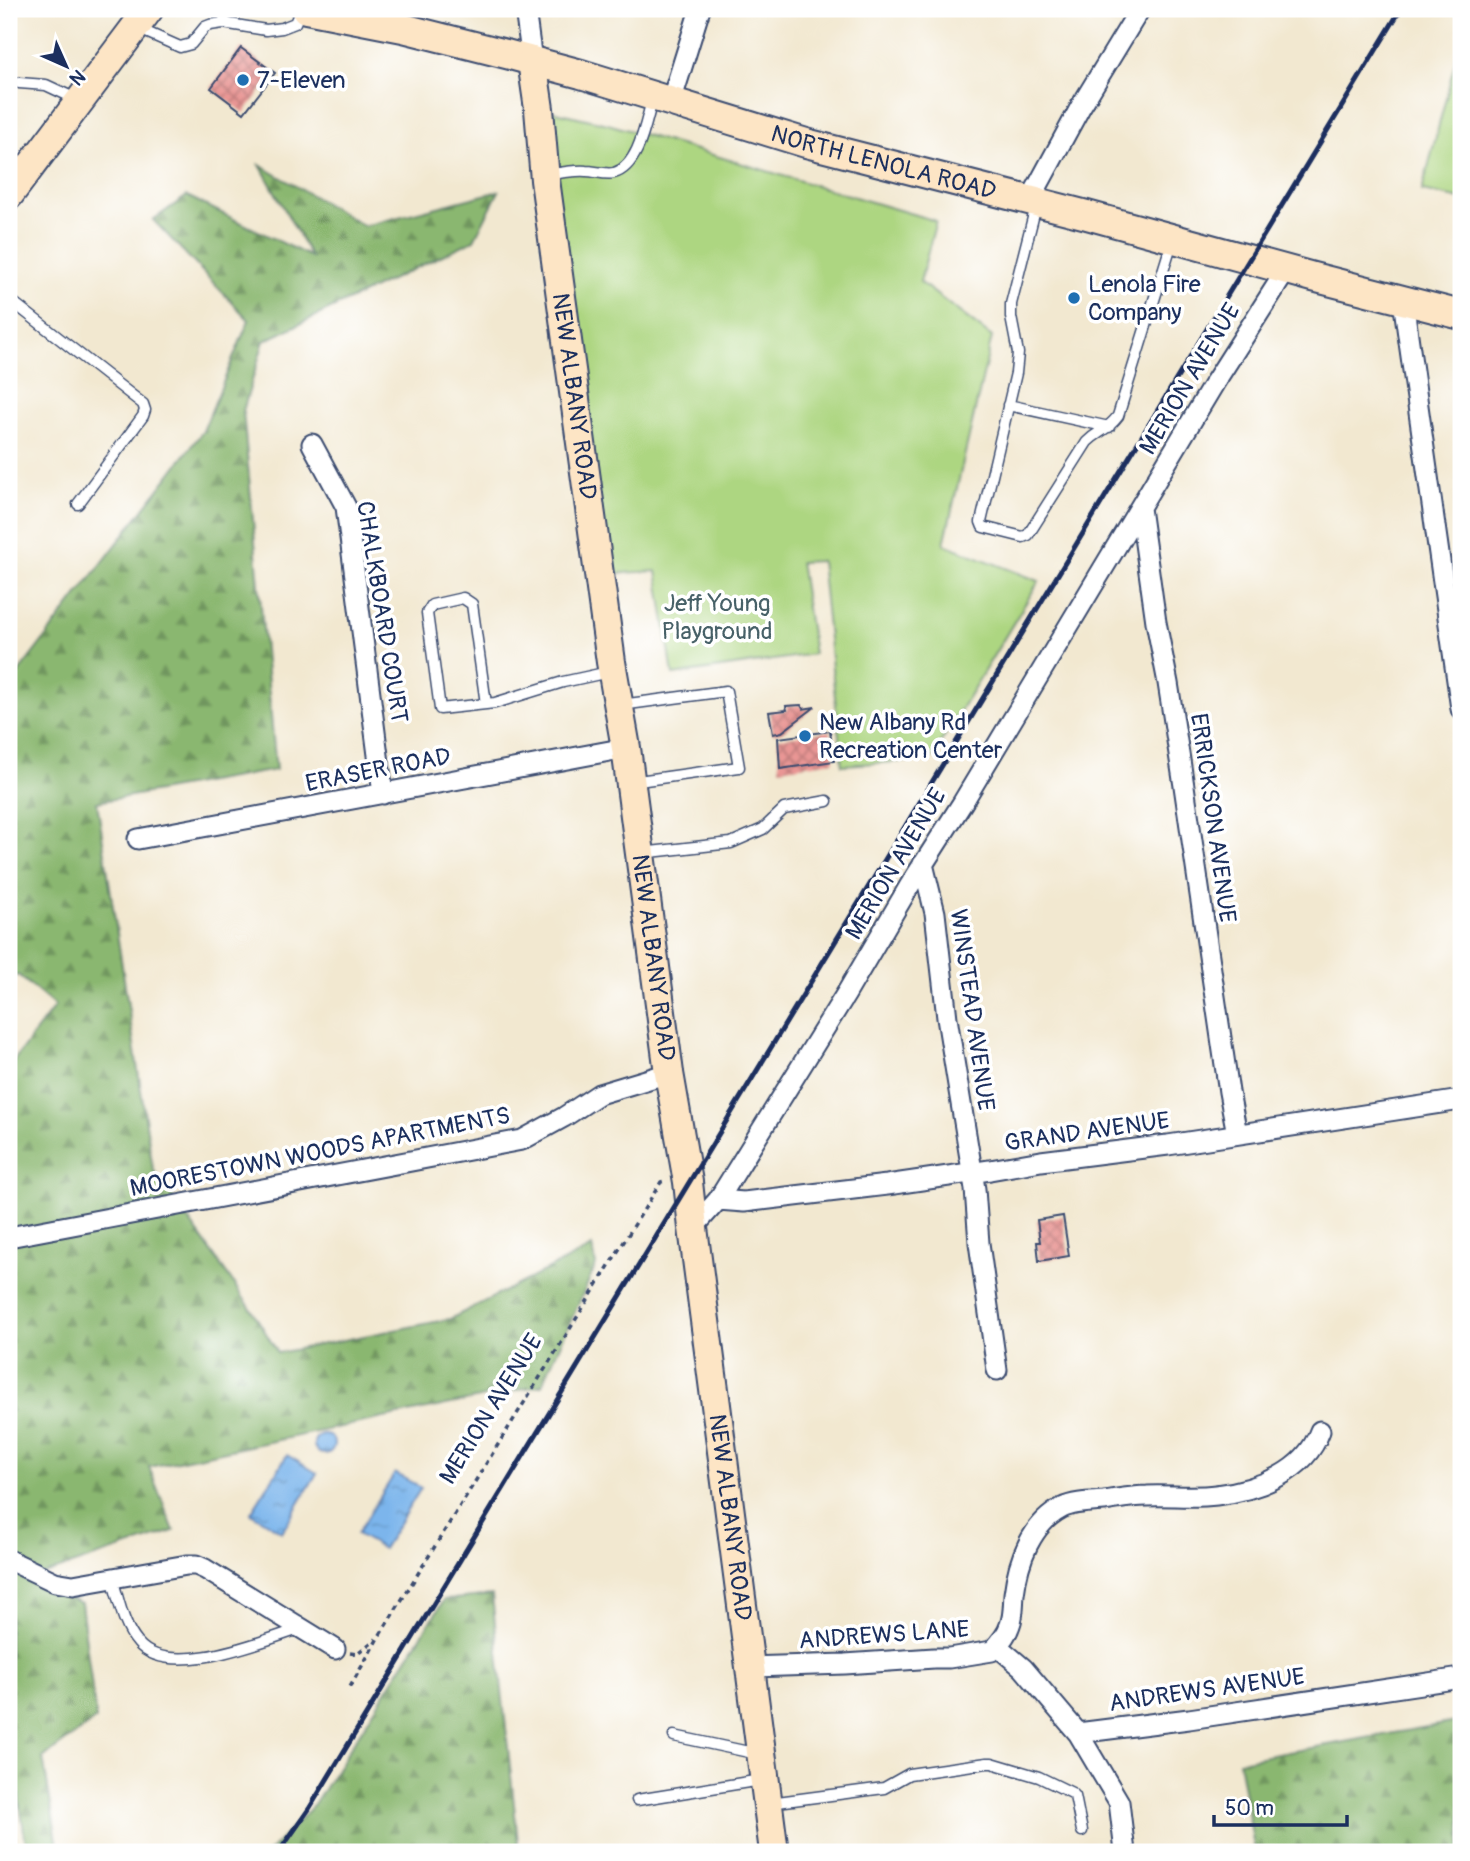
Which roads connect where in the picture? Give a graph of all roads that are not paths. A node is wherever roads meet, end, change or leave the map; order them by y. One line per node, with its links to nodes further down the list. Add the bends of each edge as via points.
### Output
1 (227, 9): 8 (lane)
2 (303, 9): 6 (main road, NORTH LENOLA ROAD); 8 (lane, via 295,23 282,28)
3 (525, 9): 9 (street)
4 (700, 9): 11 (street)
5 (1140, 9): 15 (street, via 1081,106)
6 (376, 16): 9 (main road, NORTH LENOLA ROAD)
7 (142, 18): 8 (lane, via 180,47 191,44 205,27); 12 (main road)
8 (223, 23)
9 (532, 61): 11 (main road, NORTH LENOLA ROAD); 13 (main road, NEW ALBANY ROAD)
10 (19, 83): 12 (lane, via 46,85)
11 (662, 99): 13 (lane, via 633,159 624,168 613,173 575,170); 15 (main road, NORTH LENOLA ROAD, via 806,143)
12 (80, 101): 14 (main road)
13 (544, 175): 26 (main road, NEW ALBANY ROAD)
14 (9, 195)
15 (1033, 201): 16 (main road, NORTH LENOLA ROAD); 21 (lane, via 1011,304 1018,353)
16 (1174, 238): 17 (main road, NORTH LENOLA ROAD); 22 (lane, via 1118,416)
17 (1287, 269): 19 (main road, NORTH LENOLA ROAD); 25 (street, MERION AVENUE)
18 (9, 299): 24 (lane, via 143,404 143,416)
19 (1403, 300): 20 (main road, NORTH LENOLA ROAD); 29 (street)
20 (1461, 316)
21 (1008, 405): 22 (lane); 22 (lane, via 981,522 983,527 1023,537 1087,442)
22 (1109, 428)
23 (312, 444): 32 (street, CHALKBOARD COURT, via 346,507)
24 (78, 504)
25 (1140, 508): 36 (street, MERION AVENUE); 39 (street, ERRICKSON AVENUE)
26 (613, 671): 27 (lane); 28 (main road, NEW ALBANY ROAD)
27 (486, 704): 27 (lane, via 440,709 427,614 432,605 463,598 472,604)
28 (619, 706): 30 (main road, NEW ALBANY ROAD); 31 (lane, via 726,691 739,767)
29 (1461, 709)
30 (626, 748): 31 (main road, NEW ALBANY ROAD); 32 (street, ERASER ROAD)
31 (631, 783): 35 (main road, NEW ALBANY ROAD)
32 (383, 794): 34 (street, ERASER ROAD)
33 (827, 801): 35 (lane, via 785,809 763,829 731,844)
34 (138, 839)
35 (640, 853): 37 (main road, NEW ALBANY ROAD)
36 (923, 864): 40 (street, WINSTEAD AVENUE, via 935,913); 41 (street, MERION AVENUE)
37 (669, 1073): 42 (main road, NEW ALBANY ROAD); 43 (street, MOORESTOWN WOODS APARTMENTS, via 599,1094 522,1140)
38 (1461, 1100): 39 (street, GRAND AVENUE)
39 (1237, 1134): 40 (street, GRAND AVENUE)
40 (971, 1172): 41 (street, GRAND AVENUE, via 784,1198); 44 (street, WINSTEAD AVENUE)
41 (718, 1200): 42 (street, MERION AVENUE)
42 (693, 1228): 51 (main road, NEW ALBANY ROAD)
43 (9, 1237)
44 (997, 1370)
45 (1320, 1431): 49 (street, ANDREWS LANE, via 1309,1453 1287,1472 1263,1483 1215,1496 1149,1496 1063,1507 1036,1531 1020,1562 1010,1627)
46 (9, 1560): 47 (street, via 55,1582 73,1585)
47 (112, 1578): 48 (street, via 196,1565); 48 (lane, via 129,1631 153,1655 174,1659 234,1651)
48 (300, 1628): 50 (street)
49 (997, 1646): 51 (street, ANDREWS LANE, via 992,1651 948,1658); 53 (street, ANDREWS AVENUE, via 1023,1668)
50 (335, 1650)
51 (750, 1667): 55 (main road, NEW ALBANY ROAD)
52 (1461, 1678): 53 (street, ANDREWS AVENUE)
53 (1078, 1733): 59 (street, via 1119,1802)
54 (674, 1736): 55 (lane)
55 (765, 1779): 56 (lane); 57 (lane, via 884,1788 909,1774 992,1763 1072,1793); 58 (main road, NEW ALBANY ROAD)
56 (637, 1800)
57 (1082, 1831)
58 (774, 1852)
59 (1125, 1852)

